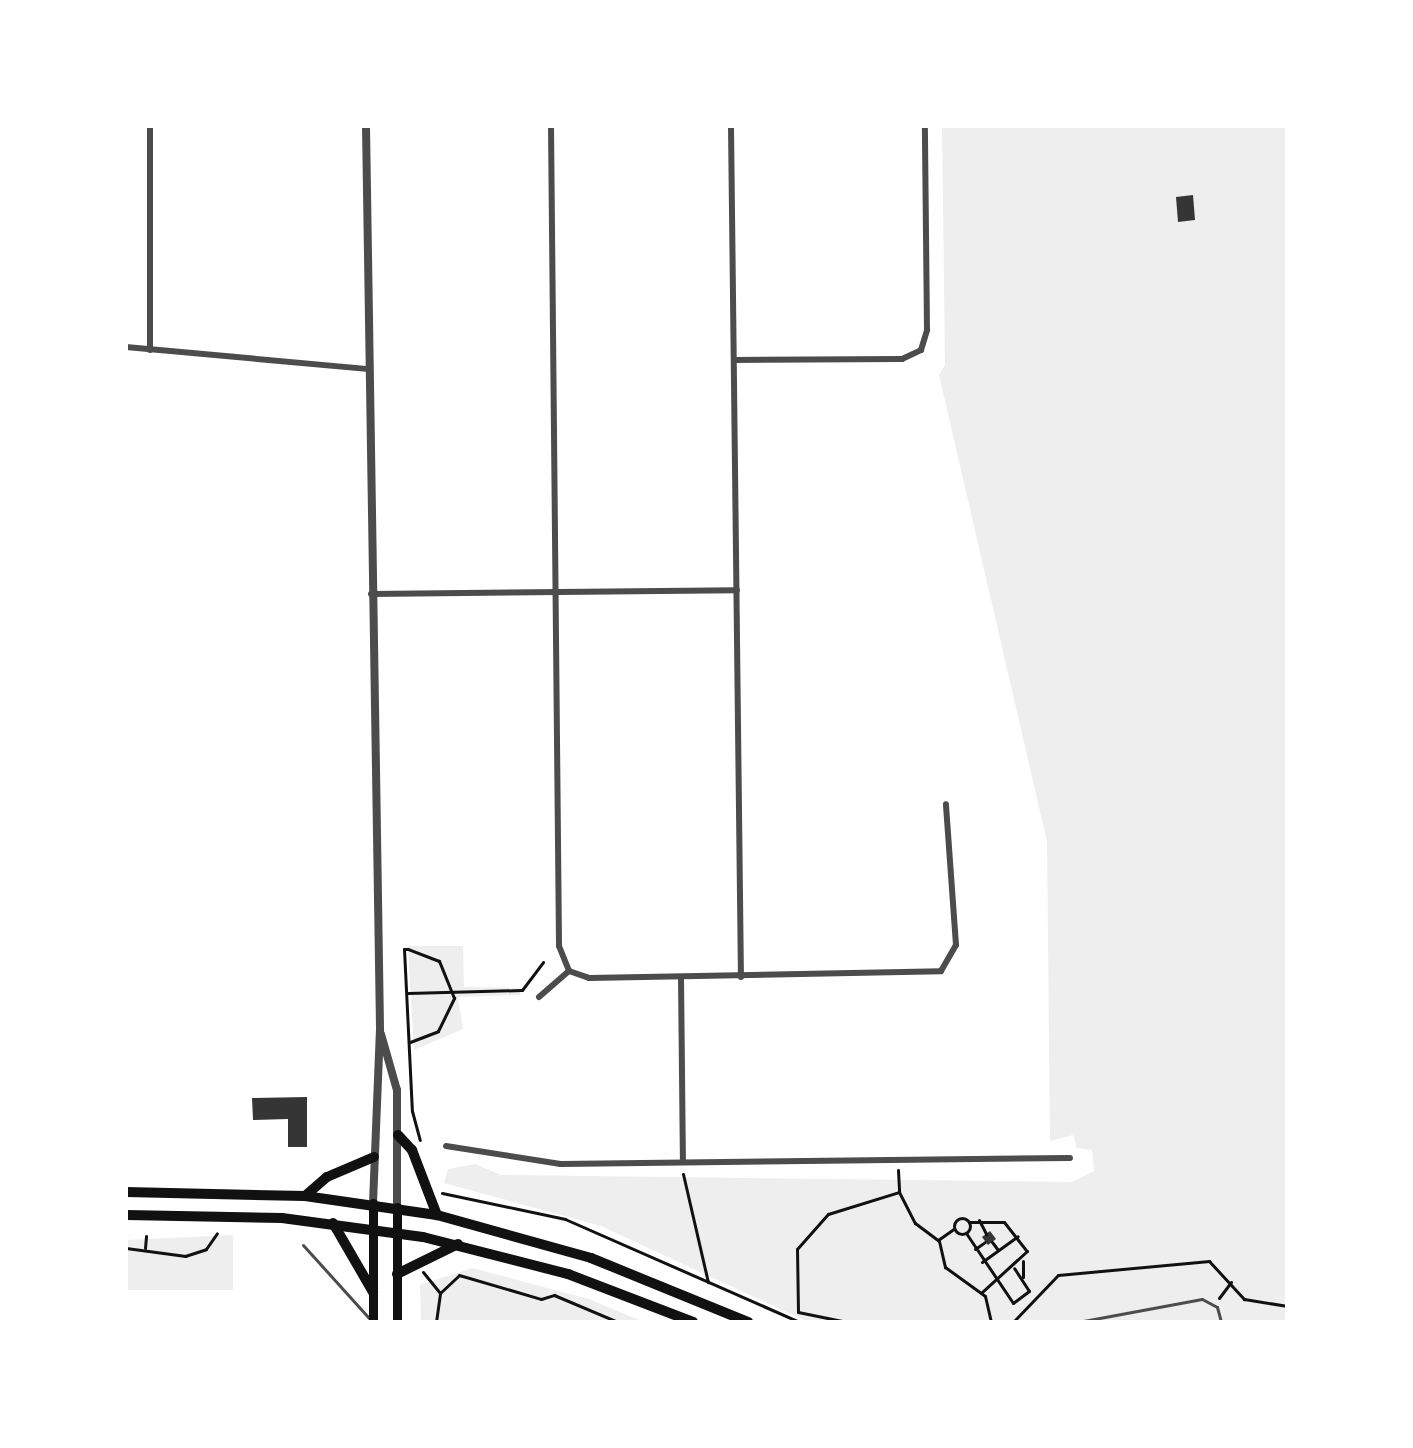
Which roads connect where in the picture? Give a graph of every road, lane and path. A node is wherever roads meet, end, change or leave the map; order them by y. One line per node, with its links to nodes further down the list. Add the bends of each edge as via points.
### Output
1 (150, 126): 7 (street)
2 (366, 126): 9 (street)
3 (551, 126): 11 (street)
4 (731, 126): 8 (street)
5 (925, 126): 8 (street, via 927,330 921,350 902,359)
6 (126, 347): 7 (street)
7 (150, 350): 9 (street)
8 (734, 360): 10 (street)
9 (369, 369): 12 (street)
10 (737, 590): 11 (street); 17 (street)
11 (556, 593): 12 (street); 15 (street, via 559,946)
12 (371, 594): 21 (street)
13 (946, 804): 17 (street, via 956,945 948,967 933,975)
14 (543, 962): 18 (path, via 526,989)
15 (569, 971): 16 (street, via 589,978); 20 (street)
16 (681, 977): 17 (street); 28 (street)
17 (741, 977)
18 (454, 990): 19 (path); 19 (path, via 439,961 404,949); 22 (path, via 438,1031)
19 (408, 993): 22 (path)
20 (539, 997)
21 (380, 1029): 23 (street, via 397,1090); 26 (street)
22 (410, 1042): 25 (path, via 412,1111)
23 (398, 1135): 30 (main road); 35 (street)
24 (446, 1146): 28 (street, via 538,1163)
25 (423, 1149)
26 (374, 1157): 33 (main road, via 327,1177); 34 (street)
27 (1070, 1158): 28 (street)
28 (683, 1162): 65 (path)
29 (898, 1170): 32 (path)
30 (424, 1182): 37 (main road); 65 (path, via 433,1177 441,1193 565,1219)
31 (126, 1192): 33 (main road)
32 (899, 1192): 49 (path, via 915,1223); 79 (path, via 828,1214 797,1249 798,1312)
33 (305, 1196): 34 (main road)
34 (373, 1203): 35 (main road); 41 (main road)
35 (397, 1207): 37 (main road); 43 (main road)
36 (126, 1215): 40 (main road)
37 (437, 1215): 77 (main road, via 591,1258)
38 (979, 1220): 39 (path); 46 (path); 48 (path, via 1004,1222)
39 (969, 1222): 42 (path, via 957,1219); 45 (path)
40 (333, 1223): 41 (main road); 67 (main road)
41 (373, 1229): 43 (main road); 67 (main road)
42 (954, 1229): 45 (path); 49 (path)
43 (397, 1232): 52 (main road); 62 (main road)
44 (217, 1233): 55 (path, via 196,1254)
45 (966, 1233): 56 (path)
46 (986, 1234)
47 (146, 1236): 55 (path)
48 (1018, 1236): 57 (path); 58 (path, via 1027,1251)
49 (938, 1240): 68 (path, via 945,1267)
50 (985, 1242): 56 (path)
51 (992, 1242): 57 (path)
52 (458, 1244): 60 (main road); 76 (main road, via 568,1274)
53 (303, 1245): 72 (lane, via 357,1312)
54 (126, 1248): 55 (path)
55 (145, 1249)
56 (974, 1250): 59 (path)
57 (998, 1250): 59 (path)
58 (1023, 1261): 61 (path); 63 (path)
59 (982, 1262): 64 (path)
60 (420, 1264): 62 (main road); 69 (path)
61 (1014, 1268): 63 (path); 64 (path)
62 (397, 1274): 73 (main road)
63 (1024, 1280): 64 (path, via 1029,1291 1013,1303)
64 (997, 1281): 68 (path)
65 (708, 1282): 78 (path)
66 (1231, 1282): 70 (path); 71 (path, via 1256,1304); 81 (path, via 1209,1261 1069,1272 1053,1278)
67 (373, 1292): 72 (main road)
68 (981, 1292): 80 (path)
69 (440, 1293): 74 (path); 75 (path, via 459,1275 541,1299 554,1295)
70 (1215, 1305): 82 (lane, via 1202,1299); 83 (lane)
71 (1287, 1306)
72 (373, 1321)
73 (397, 1322)
74 (436, 1322)
75 (618, 1322)
76 (693, 1322)
77 (748, 1322)
78 (800, 1322)
79 (847, 1322)
80 (991, 1322)
81 (1013, 1322)
82 (1078, 1322)
83 (1221, 1322)

